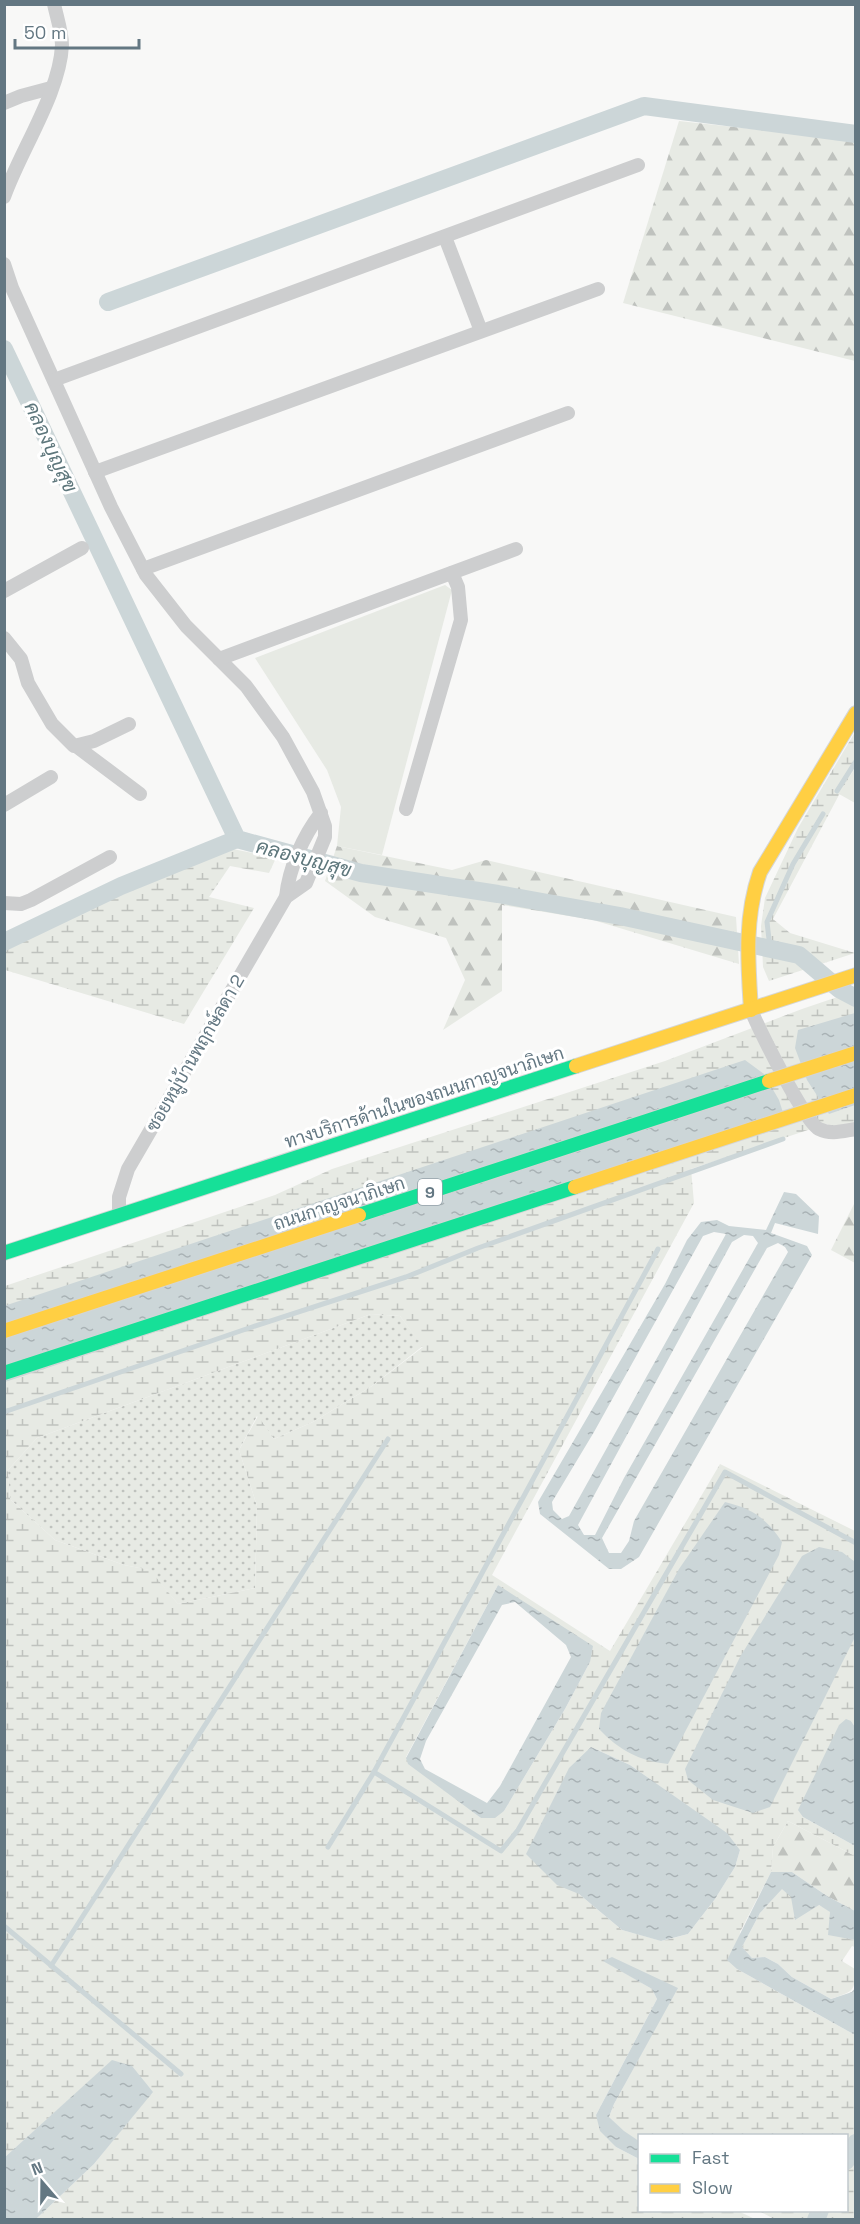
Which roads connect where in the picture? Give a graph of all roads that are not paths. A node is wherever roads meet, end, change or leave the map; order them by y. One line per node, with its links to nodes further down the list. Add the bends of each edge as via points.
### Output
1 (54, 4): 2 (street, via 62,45)
2 (51, 88): 3 (street); 5 (street)
3 (4, 103)
4 (638, 165): 6 (street)
5 (4, 197)
6 (445, 237): 9 (street); 10 (street)
7 (4, 264): 10 (street)
8 (598, 289): 9 (street)
9 (481, 331): 12 (street)
10 (54, 380): 12 (street)
11 (568, 413): 15 (street)
12 (95, 472): 15 (street)
13 (82, 548): 17 (street)
14 (516, 549): 16 (street)
15 (143, 569): 19 (street, via 165,602)
16 (452, 573): 19 (street); 26 (street, via 458,587 461,620)
17 (4, 591)
18 (4, 638): 22 (street, via 21,659 28,683 52,724)
19 (219, 659): 27 (street, via 246,686 283,737)
20 (855, 713): 32 (main road, via 760,872 752,892 747,922)
21 (129, 724): 22 (street)
22 (76, 746): 24 (street)
23 (51, 777): 25 (street)
24 (140, 794)
25 (4, 805)
26 (406, 809)
27 (321, 813): 29 (street, ซอยหมู่บ้านพฤกษ์ลดา 2, via 288,879); 29 (street, ซอยหมู่บ้านพฤกษ์ลดา 2, via 325,837 306,883)
28 (110, 857): 30 (street, via 31,900)
29 (286, 897): 36 (street, ซอยหมู่บ้านพฤกษ์ลดา 2, via 128,1169 119,1197)
30 (4, 903)
31 (855, 975): 32 (main road, ทางบริการด้านในของถนนกาญจนาภิเษก)
32 (751, 1010): 35 (street, via 812,1125 828,1132); 36 (main road, ทางบริการด้านในของถนนกาญจนาภิเษก)
33 (855, 1053): 38 (main road, ถนนกาญจนาภิเษก / 9, bridge)
34 (855, 1095): 39 (main road, 9, bridge)
35 (855, 1129)
36 (119, 1215): 37 (main road, ทางบริการด้านในของถนนกาญจนาภิเษก)
37 (4, 1253)
38 (4, 1331)
39 (4, 1373)

